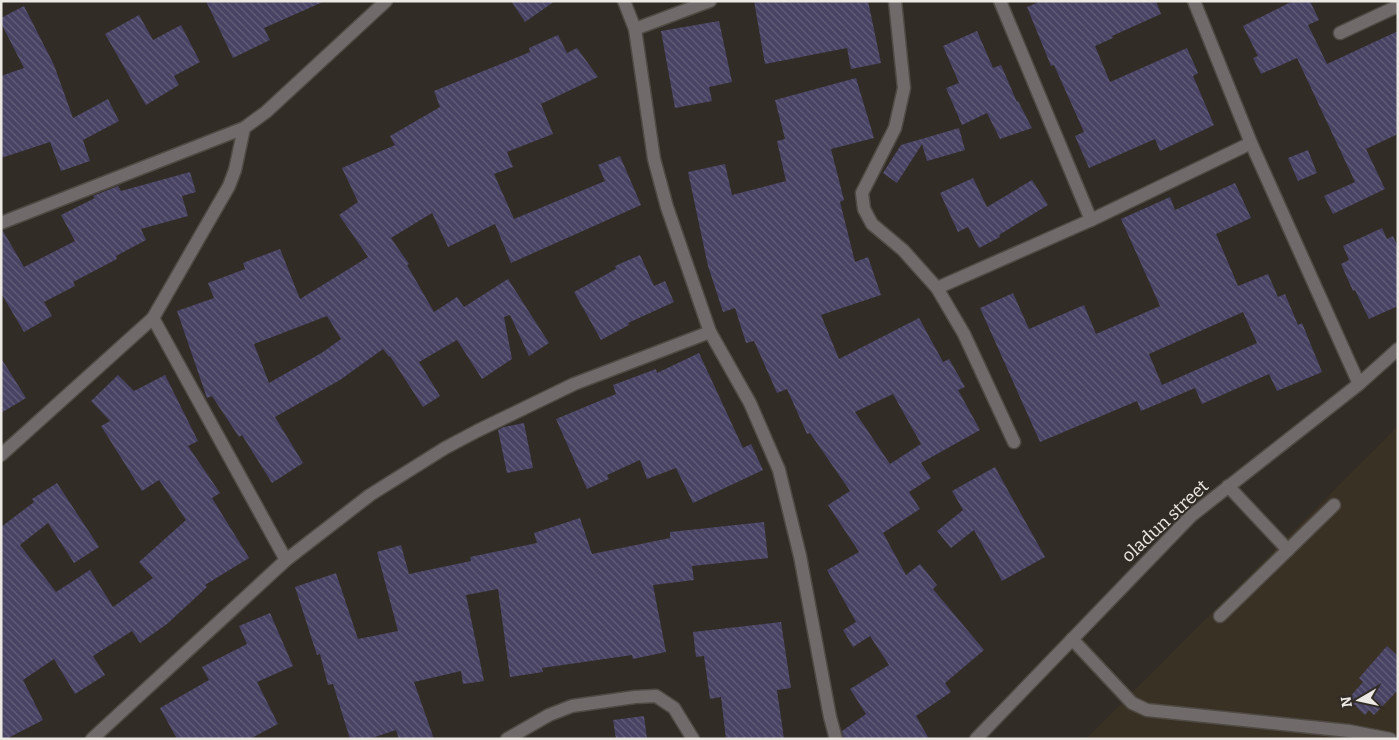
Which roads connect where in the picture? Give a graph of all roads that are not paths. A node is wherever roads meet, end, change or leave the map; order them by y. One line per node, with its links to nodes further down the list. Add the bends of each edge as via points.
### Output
1 (386, 1): 10 (street, via 266,112)
2 (624, 1): 8 (street)
3 (710, 1): 8 (street)
4 (895, 1): 14 (street, via 904,88 895,128 862,193 864,209 872,224 903,250)
5 (1000, 1): 12 (street)
6 (1194, 1): 11 (street)
7 (1398, 6): 9 (street)
8 (635, 30): 16 (street, via 654,159)
9 (1340, 33)
10 (244, 128): 13 (street); 15 (street, via 230,186)
11 (1251, 143): 12 (street); 18 (street)
12 (1091, 220): 14 (street)
13 (1, 223)
14 (937, 288): 19 (street, via 964,334)
15 (153, 318): 20 (street); 24 (street)
16 (710, 332): 24 (street, via 574,384 445,448 370,496); 30 (street, via 750,403 779,470 800,556)
17 (1398, 349): 18 (street, oladun street)
18 (1359, 384): 21 (street, oladun street)
19 (1014, 442)
20 (1, 455)
21 (1228, 486): 23 (street); 26 (street, oladun street, via 1191,516)
22 (1334, 505): 23 (street)
23 (1288, 550): 25 (street)
24 (286, 560): 27 (street)
25 (1220, 616)
26 (1072, 640): 31 (street, oladun street); 32 (street, via 1132,703 1147,710 1349,731)
27 (92, 739)
28 (507, 739): 29 (street, via 549,714 572,706 656,696 674,708)
29 (693, 739)
30 (836, 739)
31 (976, 739)
32 (1390, 739)

